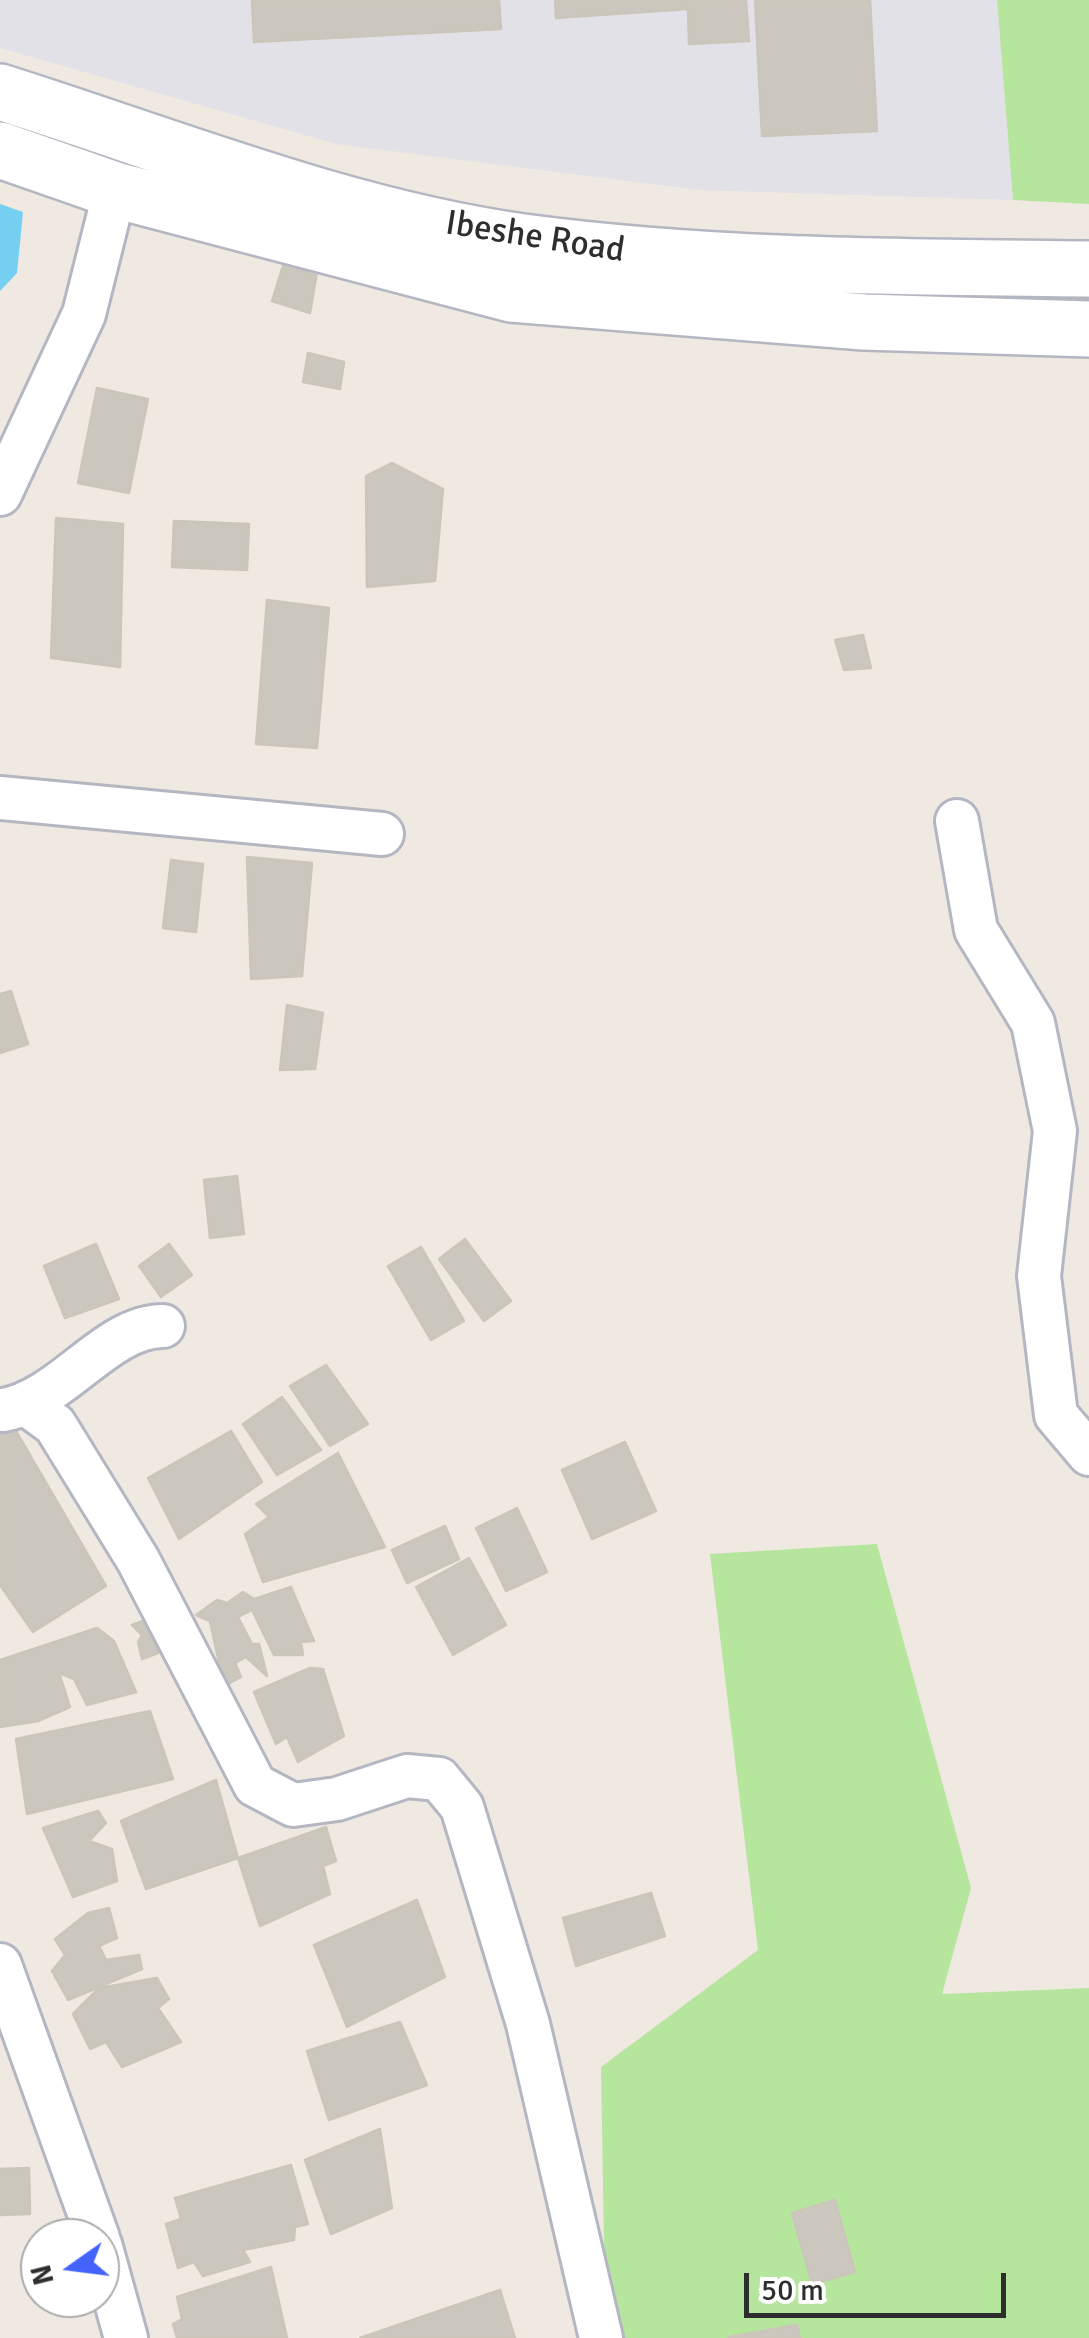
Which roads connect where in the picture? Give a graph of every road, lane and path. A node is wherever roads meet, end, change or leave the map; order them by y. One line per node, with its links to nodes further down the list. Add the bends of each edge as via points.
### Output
1 (0, 92): 4 (main road, Ibeshe Road, via 353,204 520,241 680,258)
2 (0, 150): 3 (main road, Ibeshe Road)
3 (115, 190): 5 (main road, Ibeshe Road, via 511,294 864,322); 6 (street, via 84,314)
4 (1089, 269)
5 (1089, 329)
6 (0, 494)
7 (0, 798): 9 (street)
8 (958, 821): 12 (street, via 976,930 1032,1024 1040,1059 1054,1131 1038,1276 1056,1415)
9 (382, 834)
10 (163, 1326): 11 (street, via 122,1338)
11 (14, 1408): 15 (street, via 55,1425 138,1560 255,1785 294,1805 407,1776 439,1778 462,1807 528,2024)
12 (1089, 1454)
13 (0, 1965): 14 (street)
14 (91, 2218)
15 (601, 2338)

